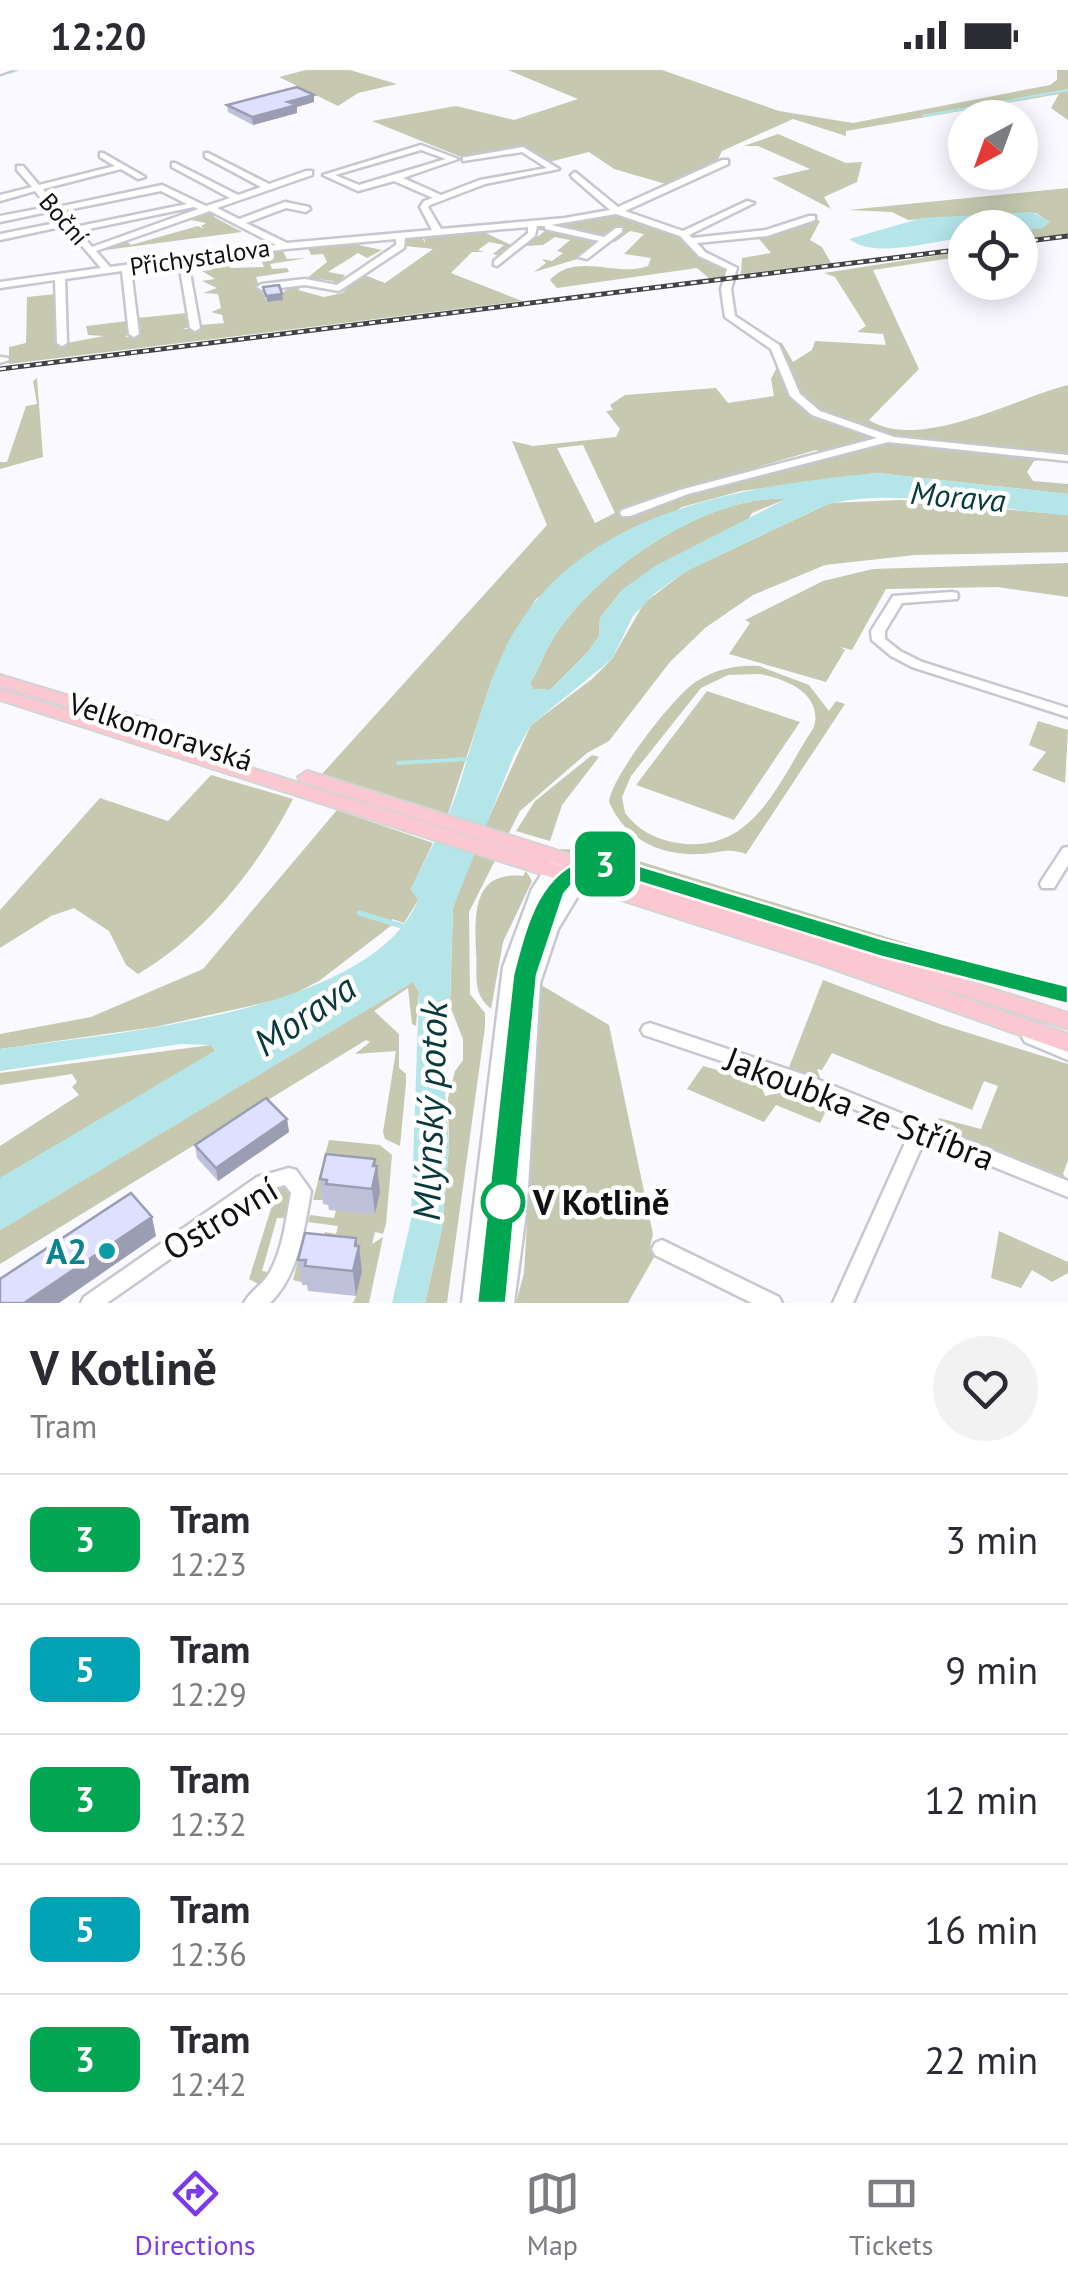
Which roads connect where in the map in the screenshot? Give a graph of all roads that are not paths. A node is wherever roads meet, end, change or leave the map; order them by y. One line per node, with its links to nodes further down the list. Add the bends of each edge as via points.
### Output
1 (8, 70): 2 (street)
2 (0, 72)
3 (104, 155): 8 (street)
4 (208, 155): 14 (street)
5 (466, 159): 18 (street, via 524,149 555,169)
6 (725, 162): 24 (street, Přichystalova)
7 (174, 165): 17 (street)
8 (122, 166): 12 (street); 15 (street)
9 (20, 168): 15 (street, Boční)
10 (309, 173): 14 (street)
11 (575, 176): 24 (street)
12 (141, 177)
13 (395, 178): 13 (street, via 358,188 327,175 420,147 454,159); 18 (street)
14 (268, 187): 17 (street)
15 (37, 189): 16 (street); 21 (street, Boční)
16 (0, 198)
17 (236, 198): 22 (street)
18 (440, 198): 31 (street, via 424,206)
19 (747, 200): 34 (street)
20 (193, 205): 21 (street, via 162,188); 22 (street); 29 (street)
21 (55, 209): 26 (street); 29 (street, Boční)
22 (209, 209): 27 (street); 37 (street)
23 (306, 209): 27 (street, via 282,206)
24 (617, 210): 28 (street, Přichystalova); 34 (street)
25 (812, 218): 34 (street, via 766,233)
26 (0, 219)
27 (240, 222): 36 (street)
28 (538, 225): 31 (street, Přichystalova); 35 (street, Přichystalova); 40 (street)
29 (70, 226): 32 (street); 37 (street, Boční)
30 (618, 230): 35 (street)
31 (439, 234): 33 (street, Přichystalova)
32 (0, 237)
33 (400, 237): 36 (street, Přichystalova); 45 (street, Přichystalova, via 401,246 338,288 305,282)
34 (687, 238): 49 (street, via 733,269 726,290 730,317 777,350 801,404)
35 (605, 240): 38 (street)
36 (286, 246): 39 (street, Přichystalova)
37 (91, 250): 42 (street, Boční)
38 (584, 257)
39 (183, 260): 41 (street, Přichystalova); 46 (street)
40 (497, 263)
41 (126, 268): 42 (street, Přichystalova); 47 (street)
42 (107, 270): 43 (street, Přichystalova)
43 (60, 277): 44 (street, Přichystalova); 48 (street)
44 (0, 285)
45 (262, 287)
46 (195, 328)
47 (134, 334)
48 (62, 343)
49 (834, 431): 50 (street); 51 (street)
50 (888, 439): 51 (street); 52 (street)
51 (832, 452): 53 (street)
52 (1062, 458)
53 (626, 514)
54 (952, 596): 57 (street, via 900,598 878,640 975,685)
55 (0, 680): 58 (main road, Velkomoravská)
56 (0, 694): 58 (main road, Velkomoravská)
57 (1067, 710)
58 (317, 786): 60 (main road)
59 (1068, 852): 62 (street)
60 (556, 863): 61 (main road); 73 (street, via 511,967)
61 (584, 872): 63 (main road); 64 (main road); 74 (street, via 546,939 532,983)
62 (1048, 884)
63 (966, 1008): 66 (main road); 67 (street)
64 (1068, 1021)
65 (650, 1030): 68 (street, Jakoubka ze Stříbra)
66 (1068, 1042)
67 (1068, 1053)
68 (921, 1128): 69 (street, Jakoubka ze Stříbra); 76 (street)
69 (1068, 1190)
70 (662, 1249): 75 (street)
71 (263, 1301): 72 (street, Ostrovní, via 280,1274 300,1196 290,1176 264,1183)
72 (91, 1303)
73 (472, 1303)
74 (504, 1303)
75 (772, 1303)
76 (843, 1303)

